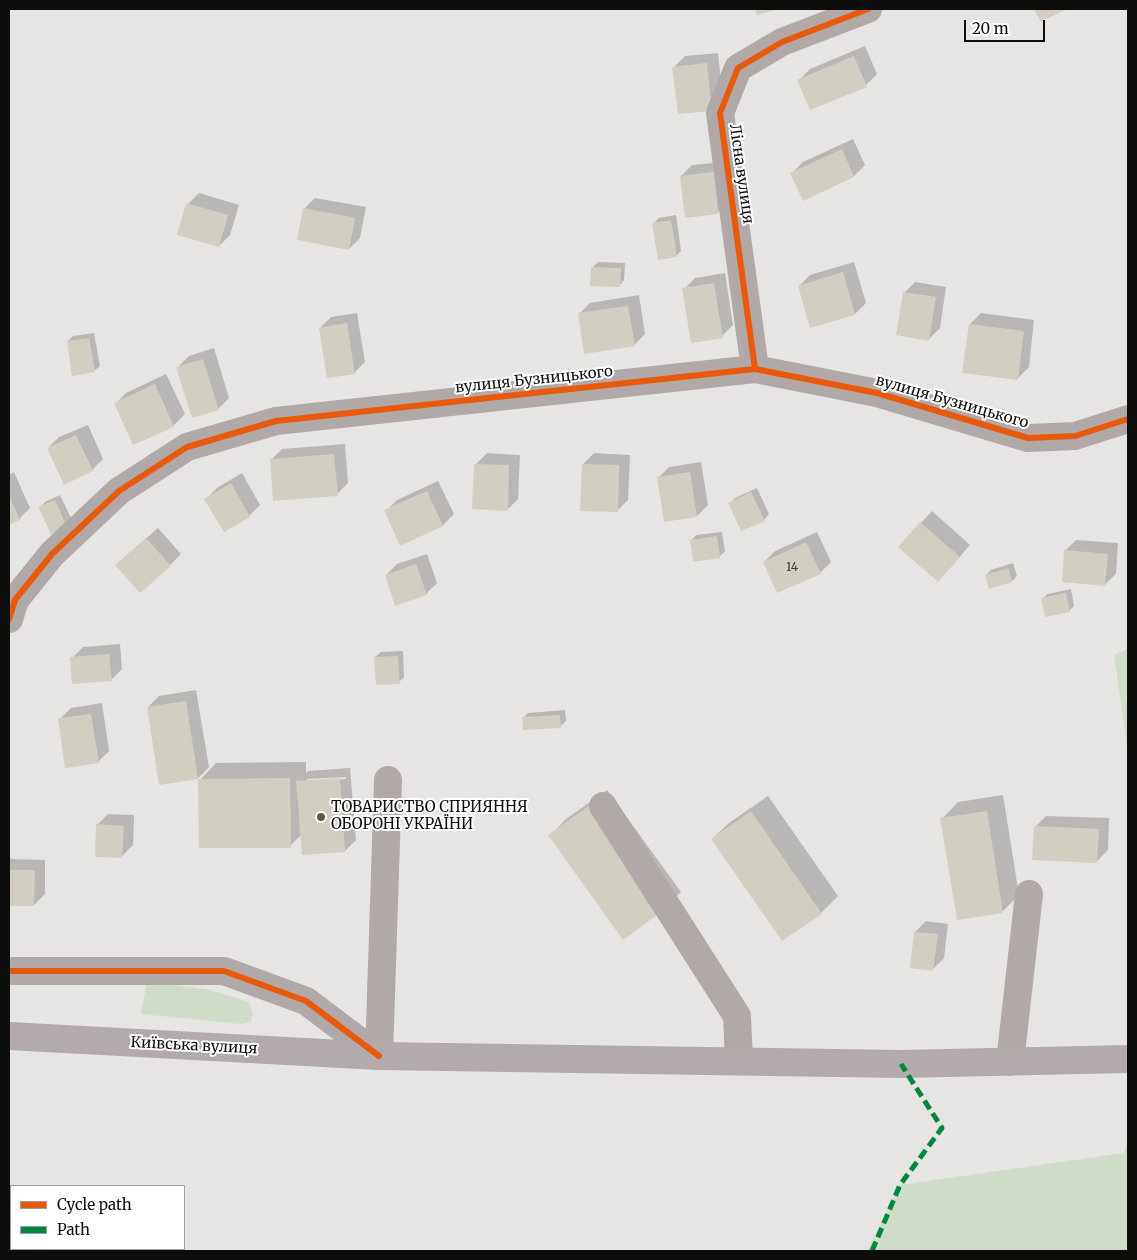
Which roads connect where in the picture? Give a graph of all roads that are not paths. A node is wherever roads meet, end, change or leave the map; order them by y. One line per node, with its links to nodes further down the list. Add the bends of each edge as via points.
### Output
1 (868, 9): 2 (street, Лісна вулиця, via 782,42 738,68 720,113)
2 (755, 370): 3 (street, вулиця Бузницького, via 877,393 1028,438 1075,436); 4 (street, вулиця Бузницького, via 276,420 187,446 119,491 52,554 15,600)
3 (1128, 419)
4 (9, 620)
5 (388, 780): 10 (street)
6 (603, 806): 12 (street, via 737,1016)
7 (1029, 894): 13 (street)
8 (9, 971): 10 (street, via 224,971 306,1001)
9 (9, 1036): 10 (main road, Київська вулиця)
10 (380, 1056): 12 (main road, Київська вулиця)
11 (1128, 1059): 13 (main road, Київська вулиця)
12 (739, 1061): 13 (main road, Київська вулиця)
13 (1010, 1062)

